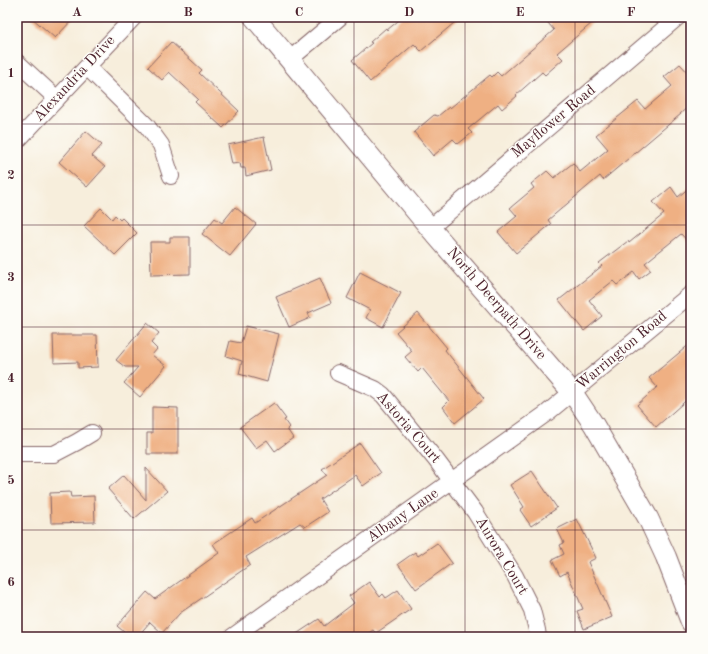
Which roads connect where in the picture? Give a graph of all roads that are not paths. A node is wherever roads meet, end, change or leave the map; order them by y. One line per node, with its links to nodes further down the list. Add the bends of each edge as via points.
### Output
1 (134, 17): 7 (street, Alexandria Drive)
2 (254, 17): 5 (street, North Deerpath Drive)
3 (340, 17): 5 (street)
4 (678, 17): 11 (street, Mayflower Road)
5 (289, 60): 11 (street, North Deerpath Drive)
6 (17, 62): 8 (street)
7 (87, 67): 8 (street, Alexandria Drive); 10 (street, via 147,126 161,145)
8 (57, 99): 9 (street, Alexandria Drive)
9 (17, 141)
10 (171, 176)
11 (430, 228): 14 (street, North Deerpath Drive)
12 (691, 294): 14 (street, Warrington Road)
13 (338, 373): 17 (street, Astoria Court, via 383,395)
14 (572, 392): 17 (street, Albany Lane, via 547,414); 18 (street, North Deerpath Drive, via 648,518)
15 (92, 433): 16 (street, via 54,454)
16 (17, 454)
17 (451, 481): 19 (street, Albany Lane); 20 (street, Aurora Court, via 470,505 515,576 532,610)
18 (691, 622)
19 (232, 637)
20 (538, 637)

